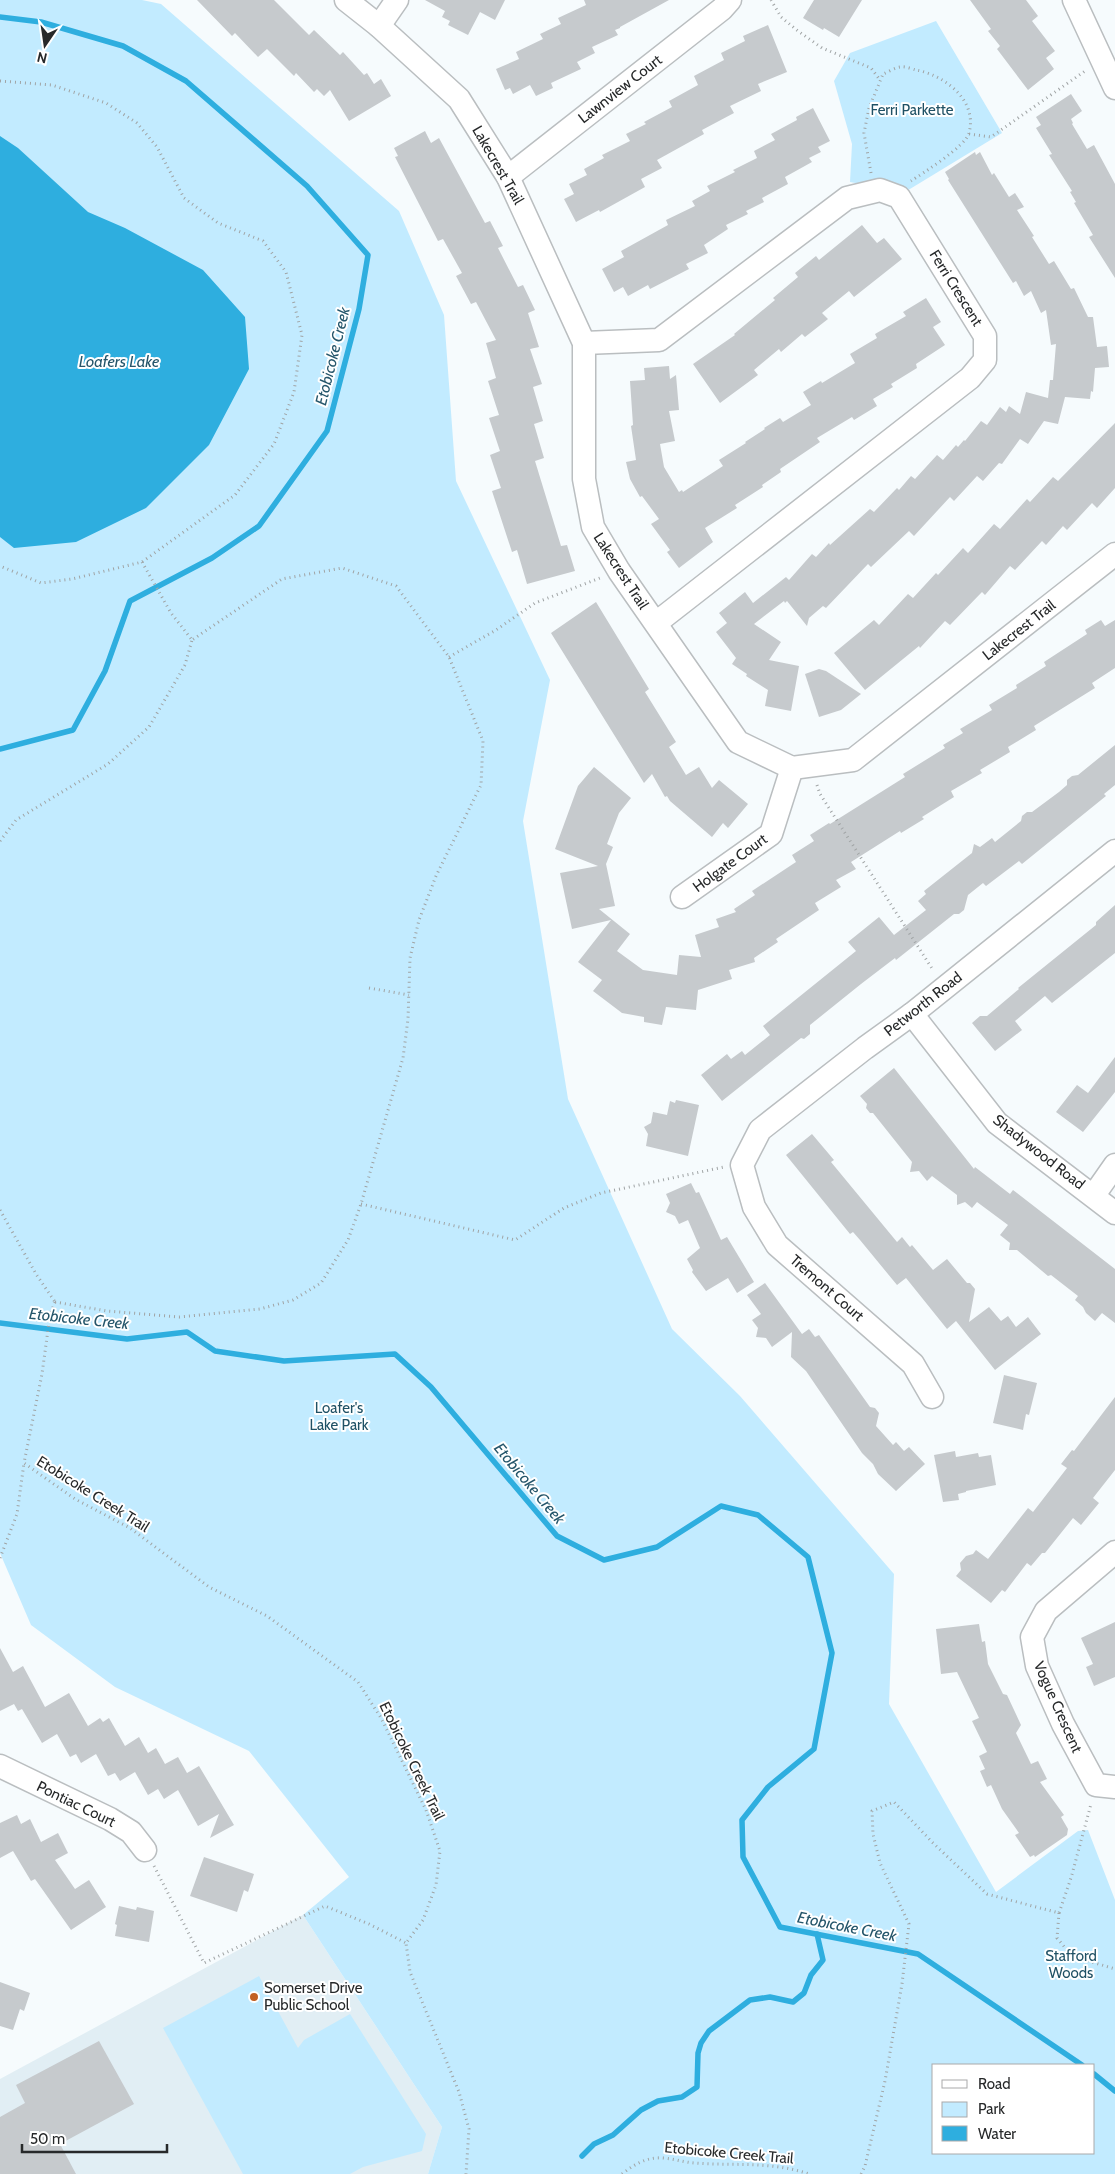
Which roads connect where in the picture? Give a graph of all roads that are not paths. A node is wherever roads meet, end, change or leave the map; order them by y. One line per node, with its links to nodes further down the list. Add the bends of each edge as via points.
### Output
1 (346, 0): 5 (street, Lakecrest Trail)
2 (397, 0): 5 (street)
3 (730, 0): 7 (street, Lawnview Court)
4 (1074, 0): 6 (street)
5 (379, 26): 7 (street, Lakecrest Trail, via 459,99)
6 (1115, 88)
7 (508, 177): 8 (street, Lakecrest Trail)
8 (584, 344): 10 (street, Lakecrest Trail, via 584,479 593,527); 10 (street, Ferri Crescent, via 659,340 847,198 882,193 899,197 985,336 985,360 970,378)
9 (1115, 554): 11 (street, Lakecrest Trail, via 853,760)
10 (656, 623): 11 (street, Lakecrest Trail, via 738,742)
11 (802, 767): 13 (street, Holgate Court, via 771,834)
12 (1115, 851): 14 (street, Petworth Road)
13 (682, 897)
14 (912, 1014): 16 (street, Petworth Road, via 760,1130); 17 (street, Shadywood Road, via 997,1123)
15 (1115, 1165): 17 (street)
16 (733, 1166): 19 (street, Tremont Court, via 777,1245 913,1364)
17 (1094, 1195): 18 (street, Shadywood Road)
18 (1115, 1213)
19 (932, 1397)
20 (1115, 1552): 22 (street, Vogue Crescent, via 1046,1611 1032,1636 1037,1666 1063,1724)
21 (0, 1766): 23 (street, Pontiac Court, via 110,1819 131,1832)
22 (1106, 1786)
23 (146, 1850)

